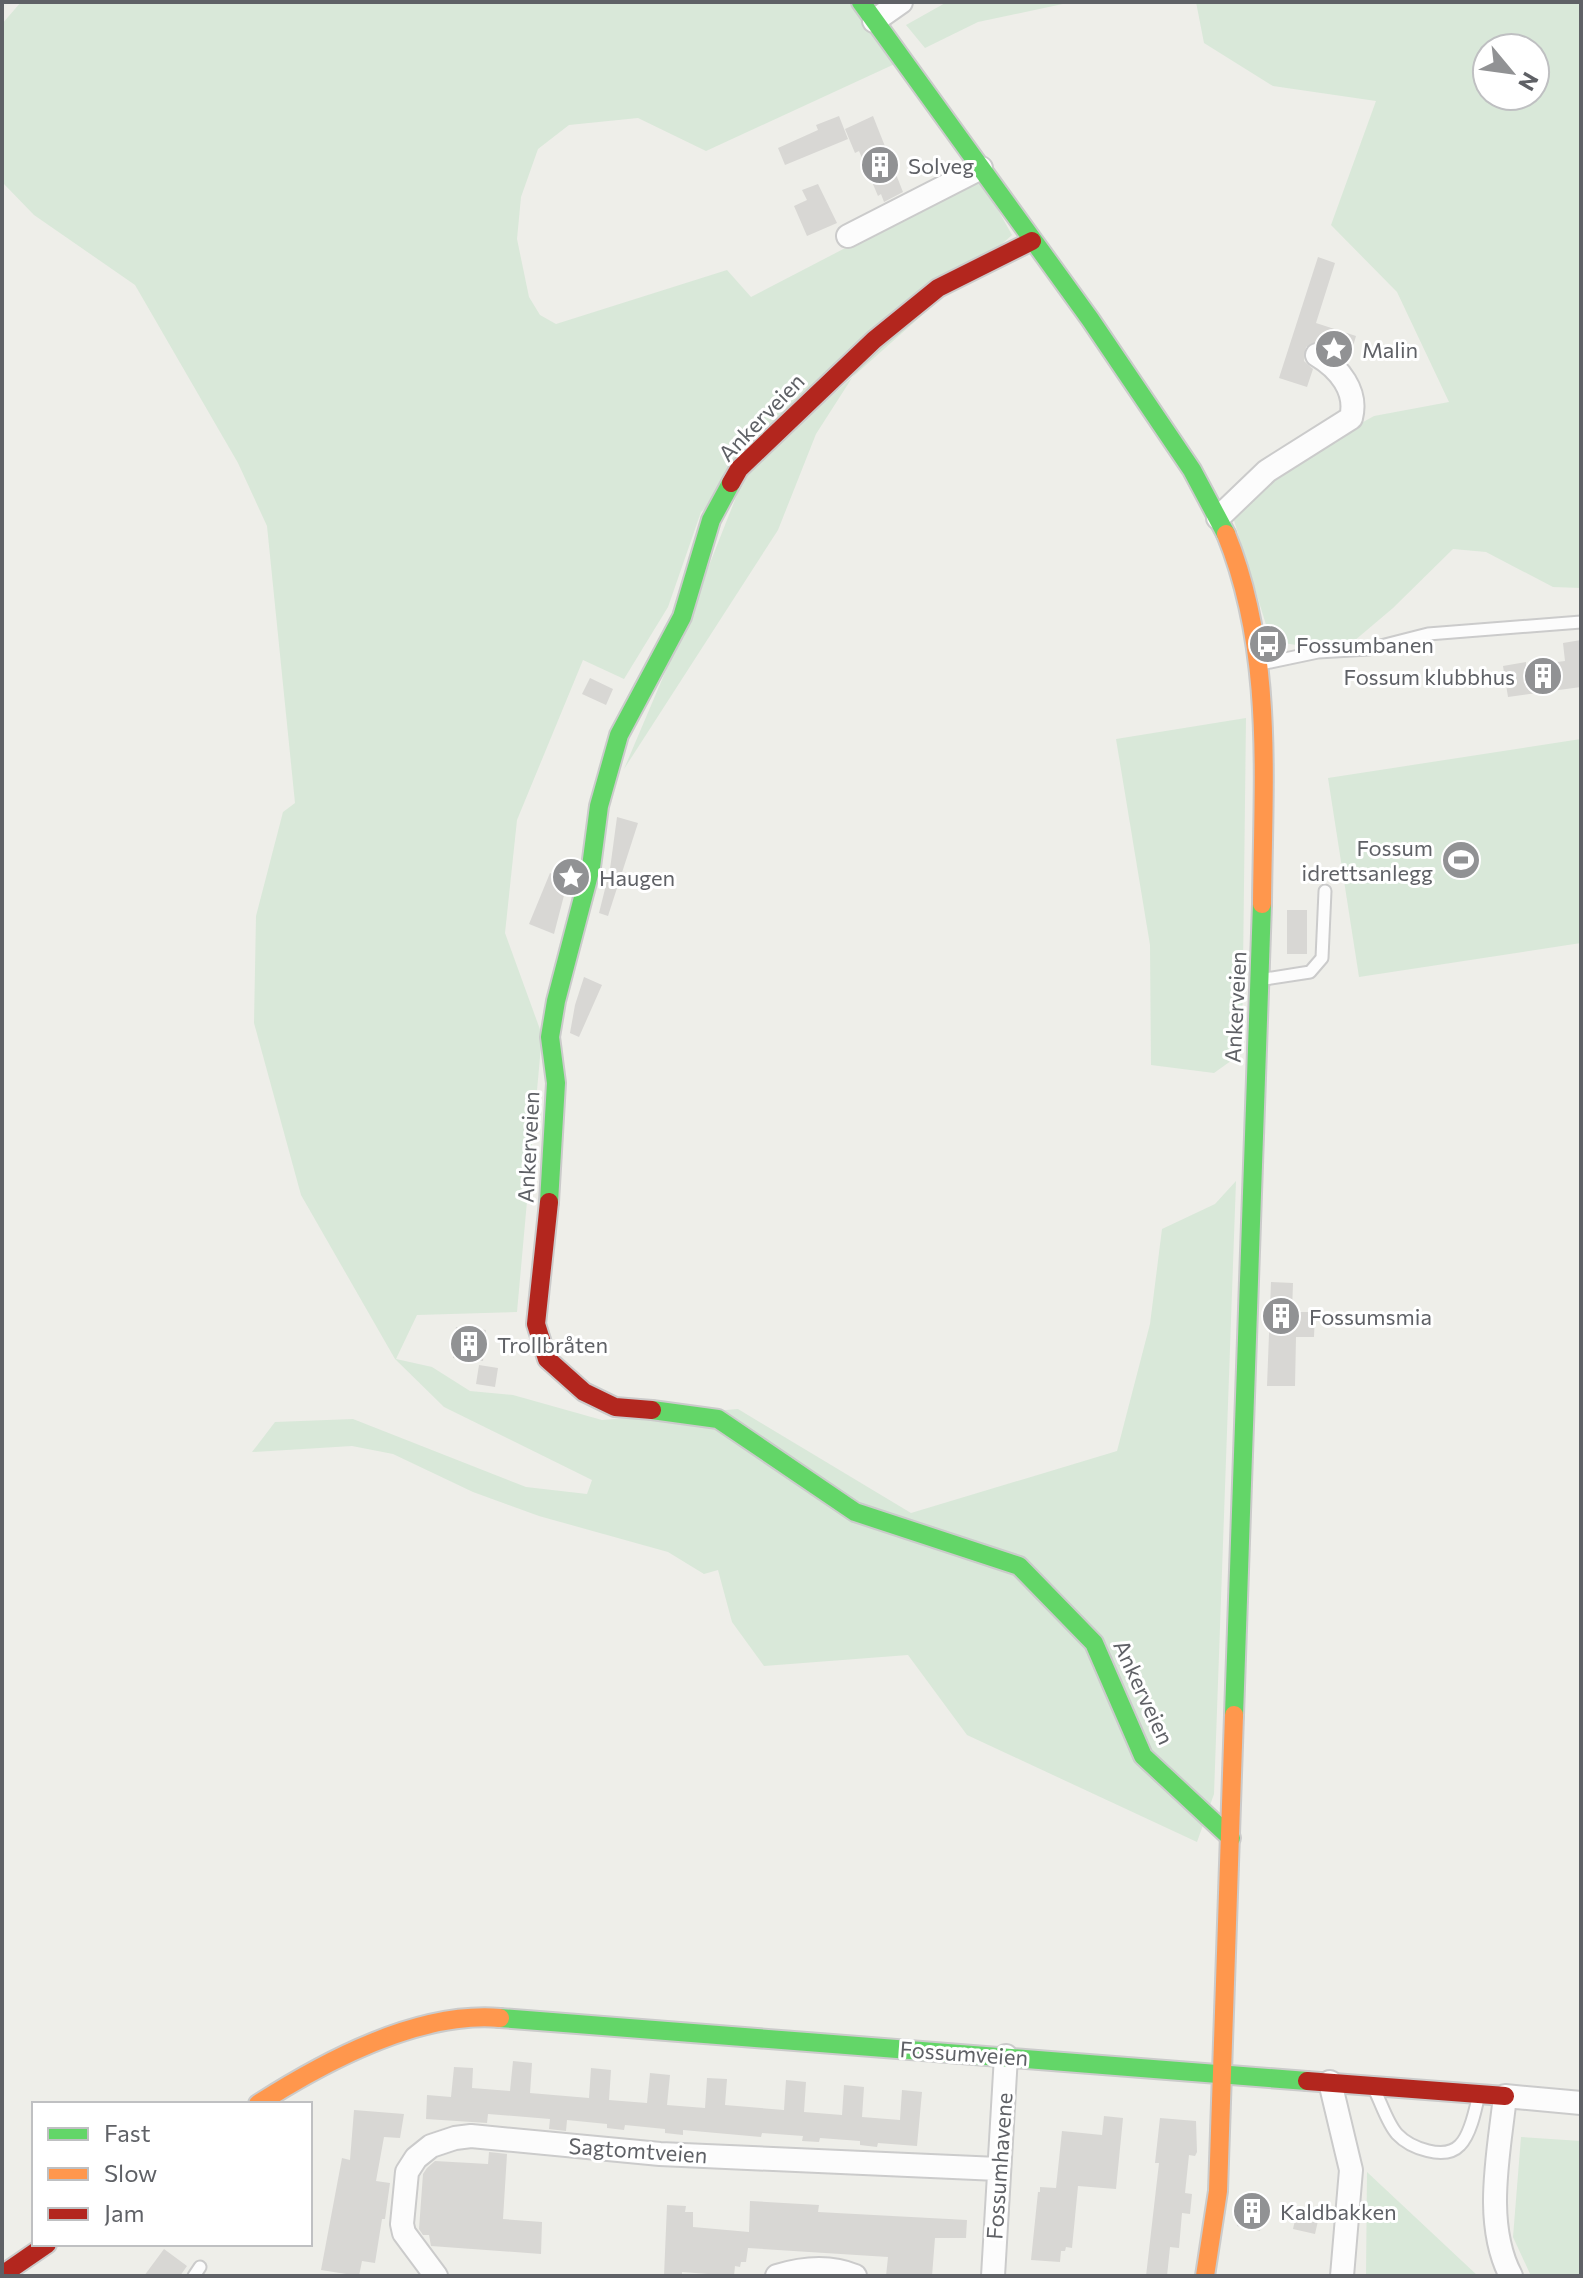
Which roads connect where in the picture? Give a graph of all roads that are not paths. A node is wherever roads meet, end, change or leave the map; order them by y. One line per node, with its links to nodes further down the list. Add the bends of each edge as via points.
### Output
1 (861, 2): 3 (street, Ankerveien)
2 (901, 2): 3 (street)
3 (874, 21): 4 (street, Ankerveien)
4 (981, 168): 5 (street); 6 (street, Ankerveien)
5 (848, 236)
6 (1032, 241): 8 (street, Ankerveien, via 1184,458); 13 (street, Ankerveien, via 938,288 874,340 739,469 711,520 682,617 619,735 556,1001 550,1037 556,1083 536,1324 547,1359 584,1392 615,1407 718,1419 855,1512 1019,1566 1094,1643 1143,1756)
7 (1317, 355): 8 (street, via 1332,364 1350,391 1355,405 1351,418 1267,471)
8 (1218, 518): 10 (street, Ankerveien, via 1248,598)
9 (1581, 622): 10 (lane, via 1428,634 1369,649 1305,653)
10 (1260, 664): 12 (street, Ankerveien)
11 (1325, 891): 12 (lane, via 1322,958 1310,972)
12 (1261, 979): 13 (street, Ankerveien)
13 (1231, 1838): 15 (street, Ankerveien)
14 (1006, 2056): 15 (street, Fossumveien); 20 (street, Fossumveien, via 490,2017 421,2026 382,2038 309,2072); 22 (street, Fossumhavene)
15 (1223, 2074): 16 (street, Fossumveien); 29 (street, Ankerveien, via 1218,2191)
16 (1330, 2082): 17 (street, Fossumveien); 30 (street, via 1351,2170)
17 (1372, 2085): 18 (street, Fossumveien); 18 (lane, via 1398,2134 1425,2151 1447,2153 1460,2145)
18 (1479, 2094): 19 (street, Fossumveien)
19 (1505, 2096): 21 (street); 31 (street, via 1497,2234)
20 (261, 2102)
21 (1581, 2103)
22 (998, 2169): 25 (street, Sagtomtveien, via 660,2154 455,2138 422,2151 407,2172 404,2233); 28 (street, Fossumhavene)
23 (44, 2246): 24 (street)
24 (2, 2275)
25 (436, 2276)
26 (777, 2276): 27 (street, via 816,2268)
27 (855, 2276)
28 (993, 2276)
29 (1205, 2276)
30 (1342, 2276)
31 (1511, 2276)

